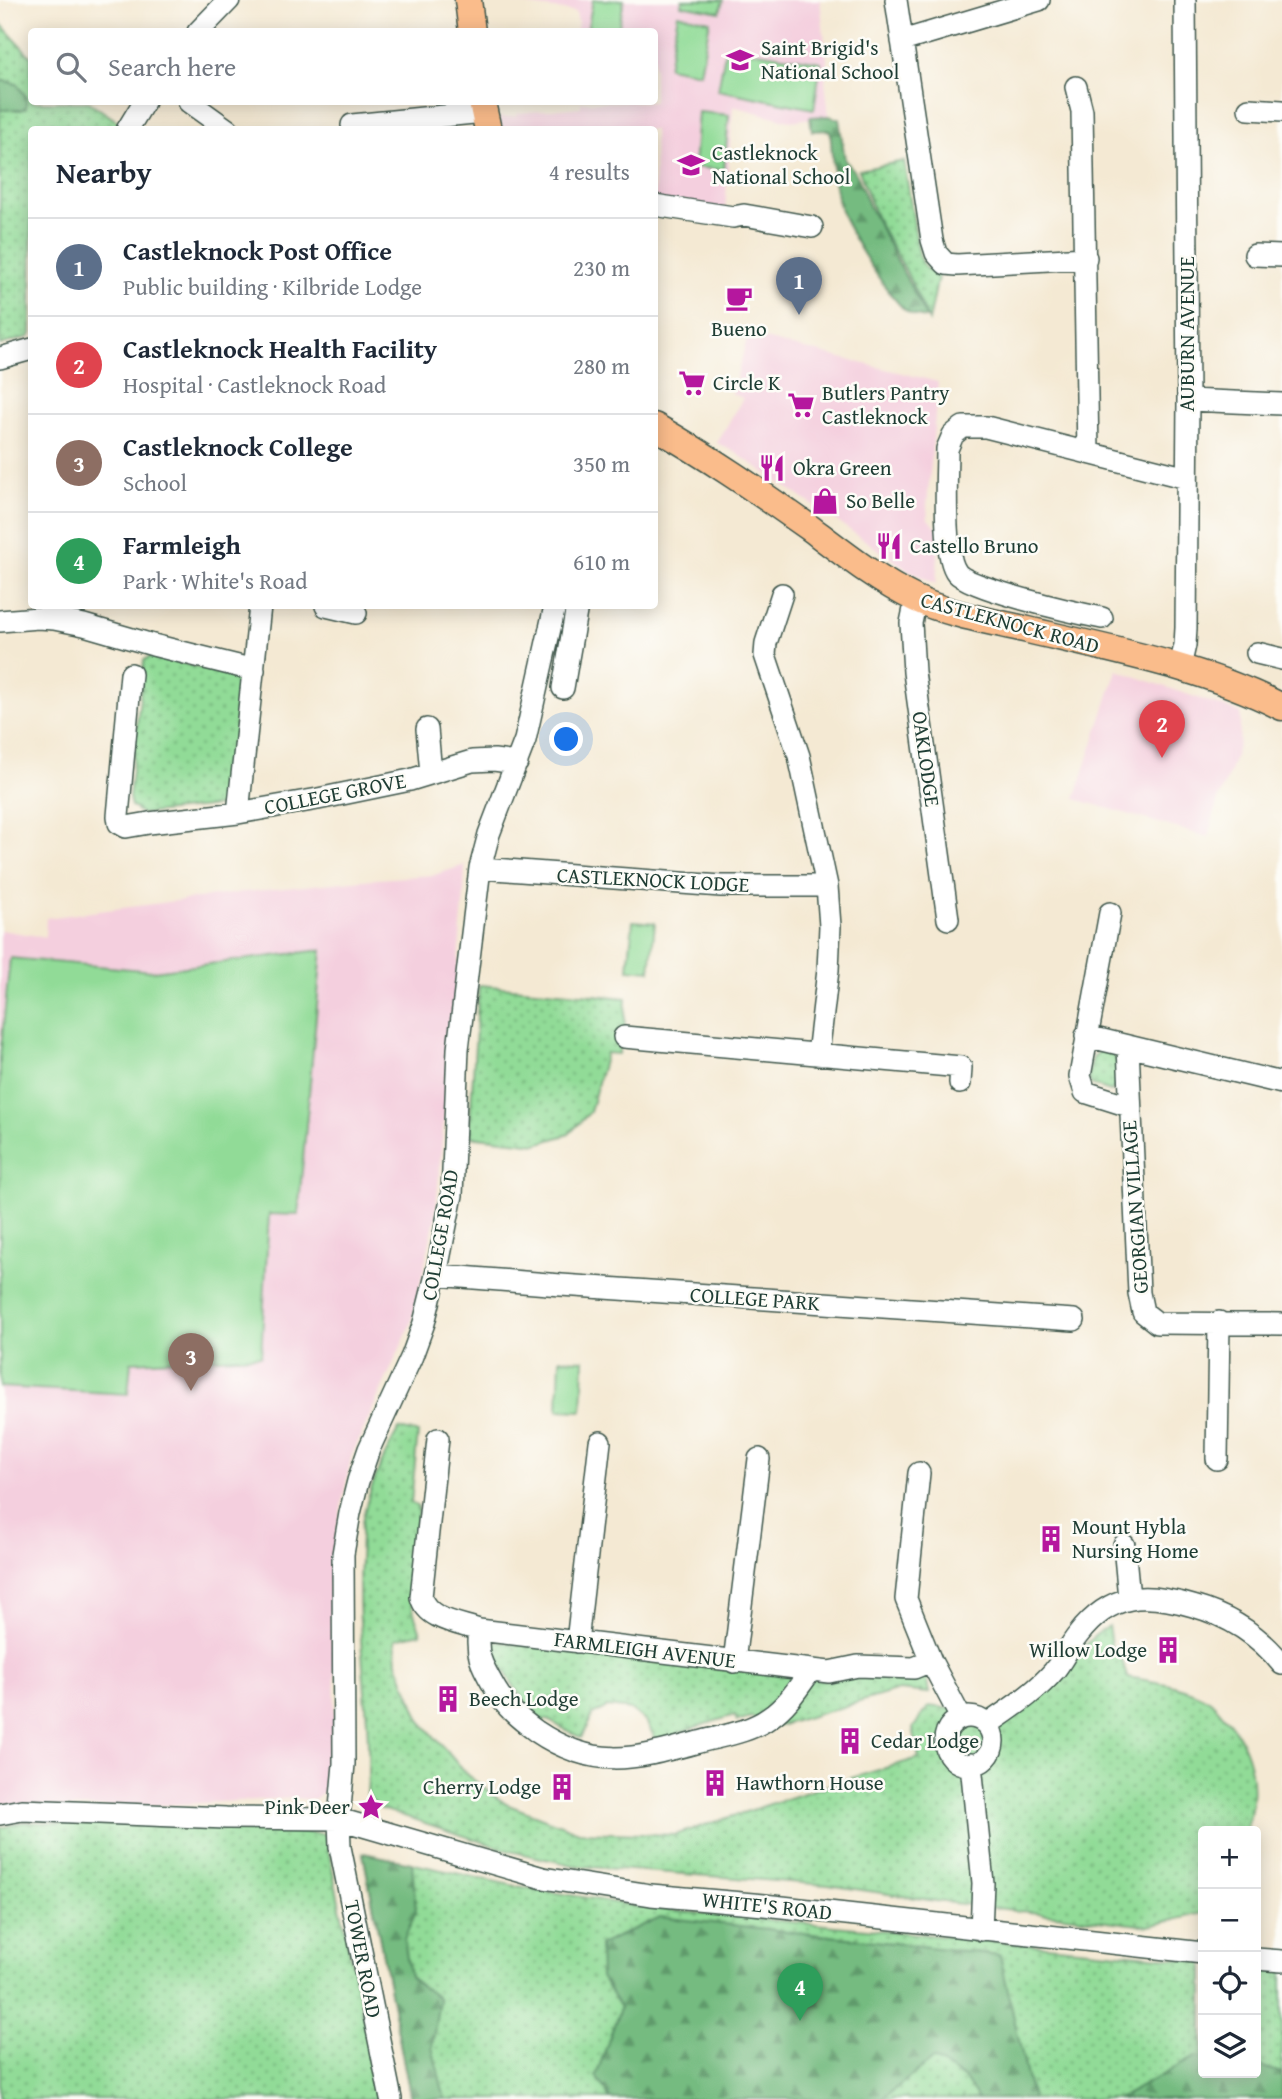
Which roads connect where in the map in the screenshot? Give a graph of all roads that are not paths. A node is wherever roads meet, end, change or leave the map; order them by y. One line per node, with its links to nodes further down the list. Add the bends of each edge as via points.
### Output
1 (229, 0): 6 (street)
2 (468, 0): 7 (main road)
3 (896, 0): 8 (street)
4 (1039, 0): 8 (street)
5 (1185, 0): 25 (street, AUBURN AVENUE)
6 (202, 28)
7 (472, 28)
8 (902, 41): 22 (street, via 936,253 946,264 957,265)
9 (1076, 87): 22 (street, via 1082,111)
10 (142, 105): 16 (street)
11 (193, 105): 17 (street)
12 (1250, 109): 13 (street)
13 (1282, 111)
14 (485, 114): 15 (street)
15 (352, 125)
16 (129, 126)
17 (222, 126)
18 (658, 206): 19 (street)
19 (812, 227)
20 (1255, 255): 21 (street)
21 (1282, 256)
22 (1086, 258): 28 (street)
23 (28, 350): 24 (street)
24 (0, 358)
25 (1188, 400): 26 (street); 29 (street, AUBURN AVENUE)
26 (1282, 404)
27 (658, 428): 31 (main road, CASTLEKNOCK ROAD, via 752,486)
28 (1088, 453): 29 (street); 38 (street, via 986,427 963,427 947,449 949,550 957,573 975,584)
29 (1187, 478): 42 (street, AUBURN AVENUE, via 1186,628)
30 (782, 594): 52 (street, via 765,655 799,756)
31 (916, 599): 42 (main road, CASTLEKNOCK ROAD); 54 (street, OAKLODGE, via 911,641)
32 (260, 609): 43 (street, COLLEGE GROVE)
33 (339, 609): 36 (street)
34 (554, 609): 48 (street, COLLEGE ROAD)
35 (576, 609): 45 (street)
36 (356, 613)
37 (85, 615): 39 (street); 43 (street, via 153,645)
38 (1102, 618)
39 (0, 621)
40 (1257, 653): 41 (street)
41 (1282, 659)
42 (1180, 667): 46 (main road, CASTLEKNOCK ROAD)
43 (254, 670): 50 (street, COLLEGE GROVE)
44 (131, 674): 50 (street, COLLEGE GROVE, via 119,823 126,827)
45 (563, 688)
46 (1282, 707)
47 (427, 729): 49 (street, COLLEGE GROVE)
48 (517, 763): 49 (street, COLLEGE GROVE, via 472,761); 51 (street, COLLEGE ROAD)
49 (431, 773): 50 (street, COLLEGE GROVE)
50 (238, 813)
51 (480, 868): 52 (street, CASTLEKNOCK LODGE, via 716,886); 62 (street, COLLEGE ROAD, via 458,1049 452,1195)
52 (827, 886): 58 (street, via 828,970)
53 (1111, 913): 55 (street, GEORGIAN VILLAGE)
54 (948, 919)
55 (1086, 1036): 57 (street); 61 (street, GEORGIAN VILLAGE, via 1080,1076 1085,1091)
56 (624, 1037): 58 (street)
57 (1128, 1047): 60 (street); 61 (street, GEORGIAN VILLAGE)
58 (818, 1055): 59 (street, via 961,1067)
59 (960, 1083)
60 (1282, 1083)
61 (1129, 1106): 64 (street, GEORGIAN VILLAGE, via 1143,1312 1157,1322)
62 (436, 1275): 63 (street, COLLEGE PARK); 83 (street, COLLEGE ROAD, via 424,1324 369,1449 350,1513 343,1554 344,1764)
63 (1074, 1320)
64 (1219, 1322): 65 (street, GEORGIAN VILLAGE); 69 (street)
65 (1282, 1324)
66 (438, 1439): 73 (street, FARMLEIGH AVENUE, via 421,1597 430,1613)
67 (600, 1442): 74 (street)
68 (759, 1459): 76 (street)
69 (1217, 1459)
70 (919, 1473): 75 (street, via 906,1599)
71 (1124, 1545): 72 (street)
72 (1129, 1598): 77 (street, via 1168,1599 1210,1611 1245,1628); 80 (street, via 1088,1622 1055,1670 1031,1694)
73 (479, 1630): 74 (street, FARMLEIGH AVENUE); 78 (street, via 477,1647 484,1668 504,1704 555,1744 613,1759 644,1757 768,1719 786,1704)
74 (577, 1642): 76 (street, FARMLEIGH AVENUE)
75 (931, 1661): 78 (street, FARMLEIGH AVENUE, via 914,1668); 79 (street)
76 (734, 1662): 78 (street, FARMLEIGH AVENUE)
77 (1282, 1664)
78 (811, 1670)
79 (961, 1718): 80 (street, via 979,1719); 81 (street, via 947,1731 945,1741 951,1756)
80 (987, 1725): 81 (street, via 992,1732 991,1751)
81 (971, 1764): 84 (street, via 983,1883)
82 (0, 1814): 83 (street, WHITE'S ROAD, via 22,1810)
83 (339, 1819): 84 (street, WHITE'S ROAD, via 543,1878 651,1895); 88 (street, TOWER ROAD, via 340,1847)
84 (981, 1930): 85 (street, WHITE'S ROAD)
85 (1198, 1952)
86 (1261, 1959): 87 (street)
87 (1282, 1961)
88 (391, 2099)

